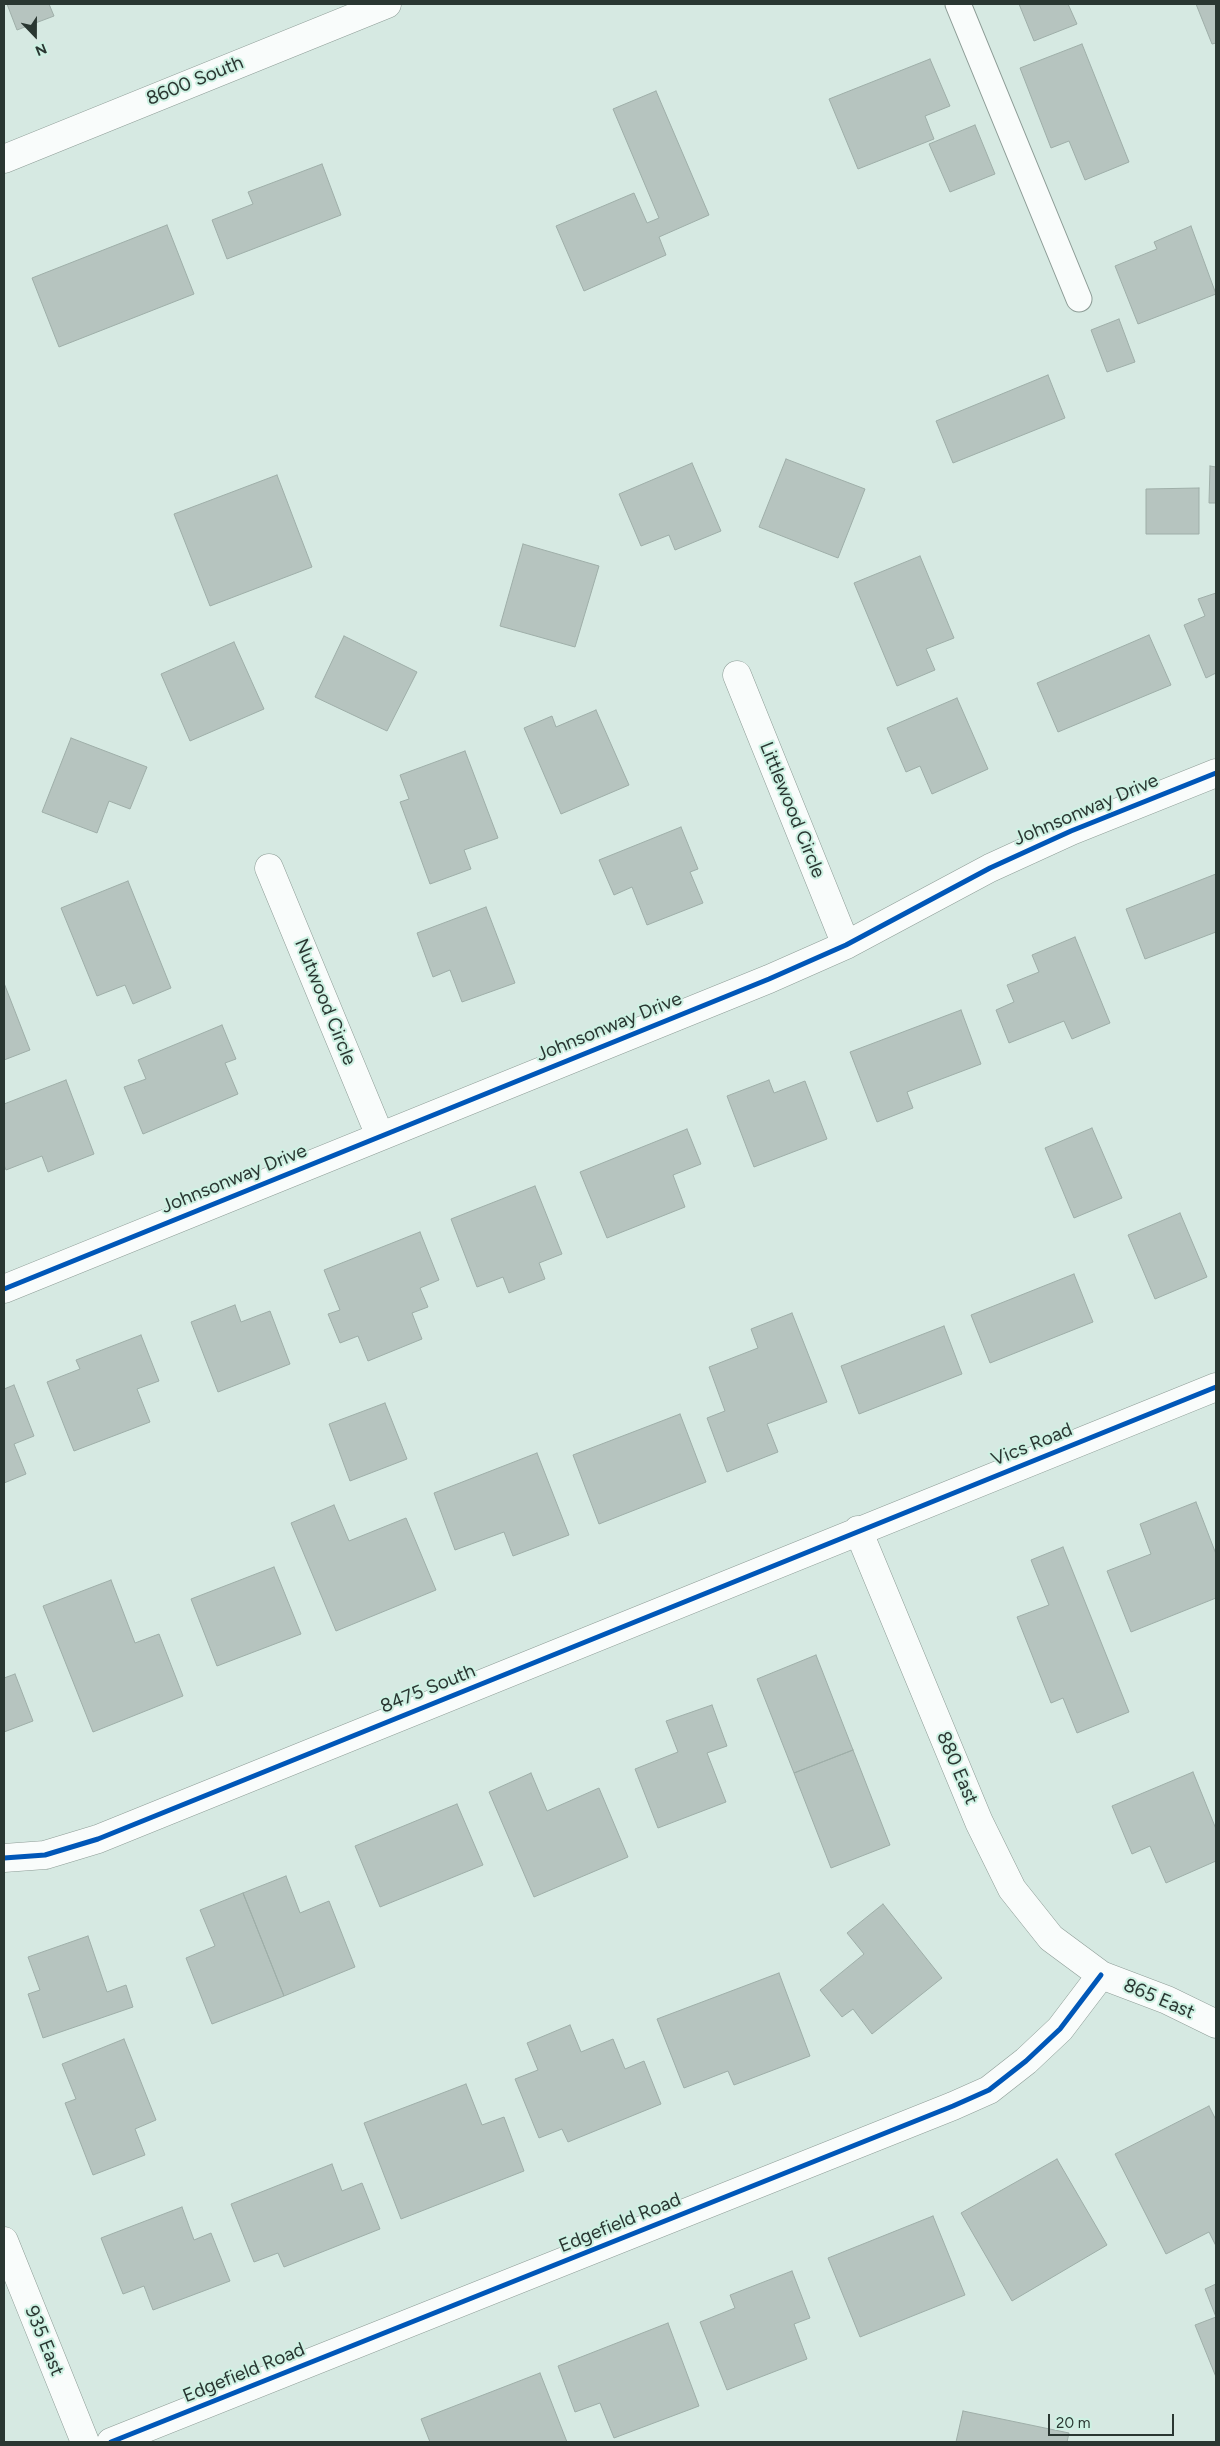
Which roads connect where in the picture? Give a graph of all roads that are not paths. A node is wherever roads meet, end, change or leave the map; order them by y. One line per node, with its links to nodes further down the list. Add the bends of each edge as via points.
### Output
1 (387, 4): 3 (street, 8600 South)
2 (958, 4): 4 (lane)
3 (4, 159)
4 (1080, 299)
5 (738, 676): 8 (street, Littlewood Circle)
6 (1216, 773): 8 (street, Johnsonway Drive, via 1071,831 999,864)
7 (270, 868): 9 (street, Nutwood Circle)
8 (846, 944): 9 (street, Johnsonway Drive, via 769,979)
9 (380, 1136): 10 (street, Johnsonway Drive)
10 (4, 1289)
11 (1216, 1387): 12 (street, Vics Road)
12 (858, 1530): 13 (street, 8475 South, via 98,1839 45,1855); 14 (street, 880 East, via 979,1822 1012,1888 1051,1938)
13 (4, 1858)
14 (1101, 1975): 15 (street, 865 East, via 1167,2000); 18 (street, Edgefield Road, via 1060,2029 989,2090)
15 (1216, 2024)
16 (4, 2241): 17 (street, 935 East)
17 (85, 2442)
18 (111, 2442)

